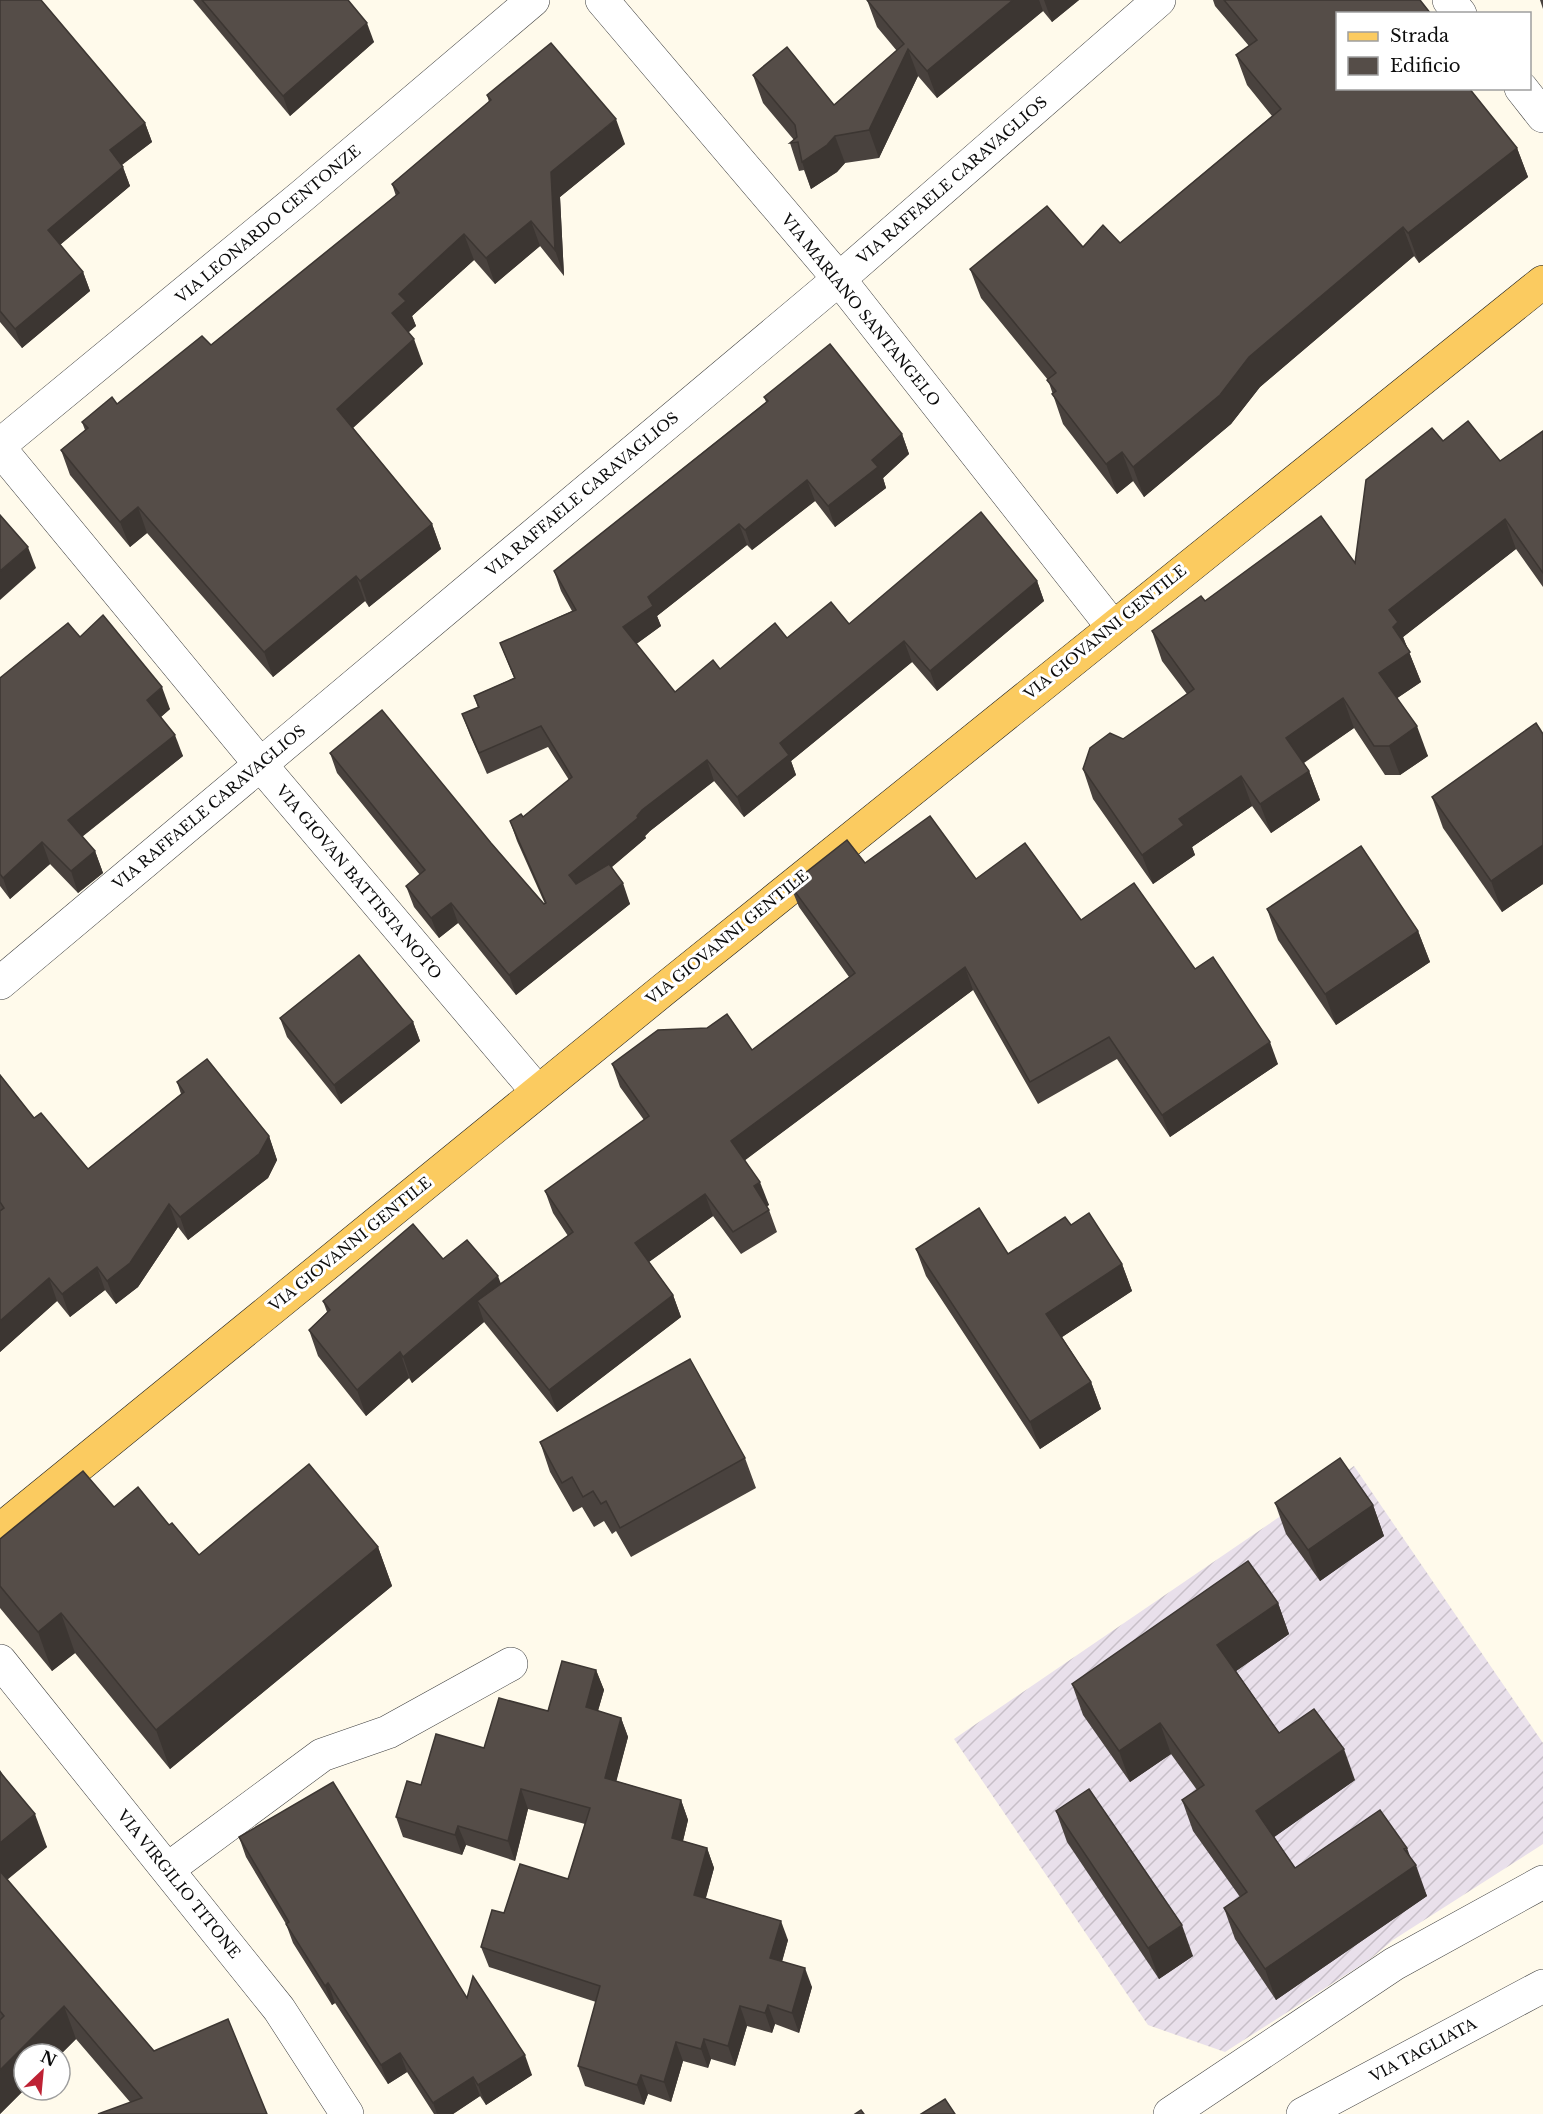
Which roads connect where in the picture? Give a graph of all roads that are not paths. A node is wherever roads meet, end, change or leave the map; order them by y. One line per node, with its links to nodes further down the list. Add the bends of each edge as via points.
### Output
1 (533, 0): 10 (street, VIA LEONARDO CENTONZE)
2 (602, 0): 8 (street, VIA MARIANO SANTANGELO)
3 (1159, 0): 8 (street, VIA RAFFAELE CARAVAGLIOS)
4 (1449, 0): 5 (street)
5 (1458, 12)
6 (1523, 90): 7 (street)
7 (1543, 116)
8 (839, 279): 11 (street, VIA MARIANO SANTANGELO); 12 (street, VIA RAFFAELE CARAVAGLIOS)
9 (1543, 282): 11 (main road, VIA GIOVANNI GENTILE)
10 (0, 447): 12 (street, VIA GIOVAN BATTISTA NOTO)
11 (1112, 626): 14 (main road, VIA GIOVANNI GENTILE)
12 (260, 764): 13 (street, VIA RAFFAELE CARAVAGLIOS); 14 (street, VIA GIOVAN BATTISTA NOTO)
13 (0, 983)
14 (537, 1091): 15 (main road, VIA GIOVANNI GENTILE)
15 (0, 1530)
16 (0, 1661): 18 (street, VIA VIRGILIO TITONE)
17 (511, 1664): 18 (street, via 388,1732 322,1755)
18 (168, 1869): 21 (street, VIA VIRGILIO TITONE, via 279,2008)
19 (1543, 1882): 22 (street, via 1394,1964)
20 (1543, 1986): 23 (street, VIA TAGLIATA)
21 (347, 2114)
22 (1170, 2114)
23 (1303, 2114)

